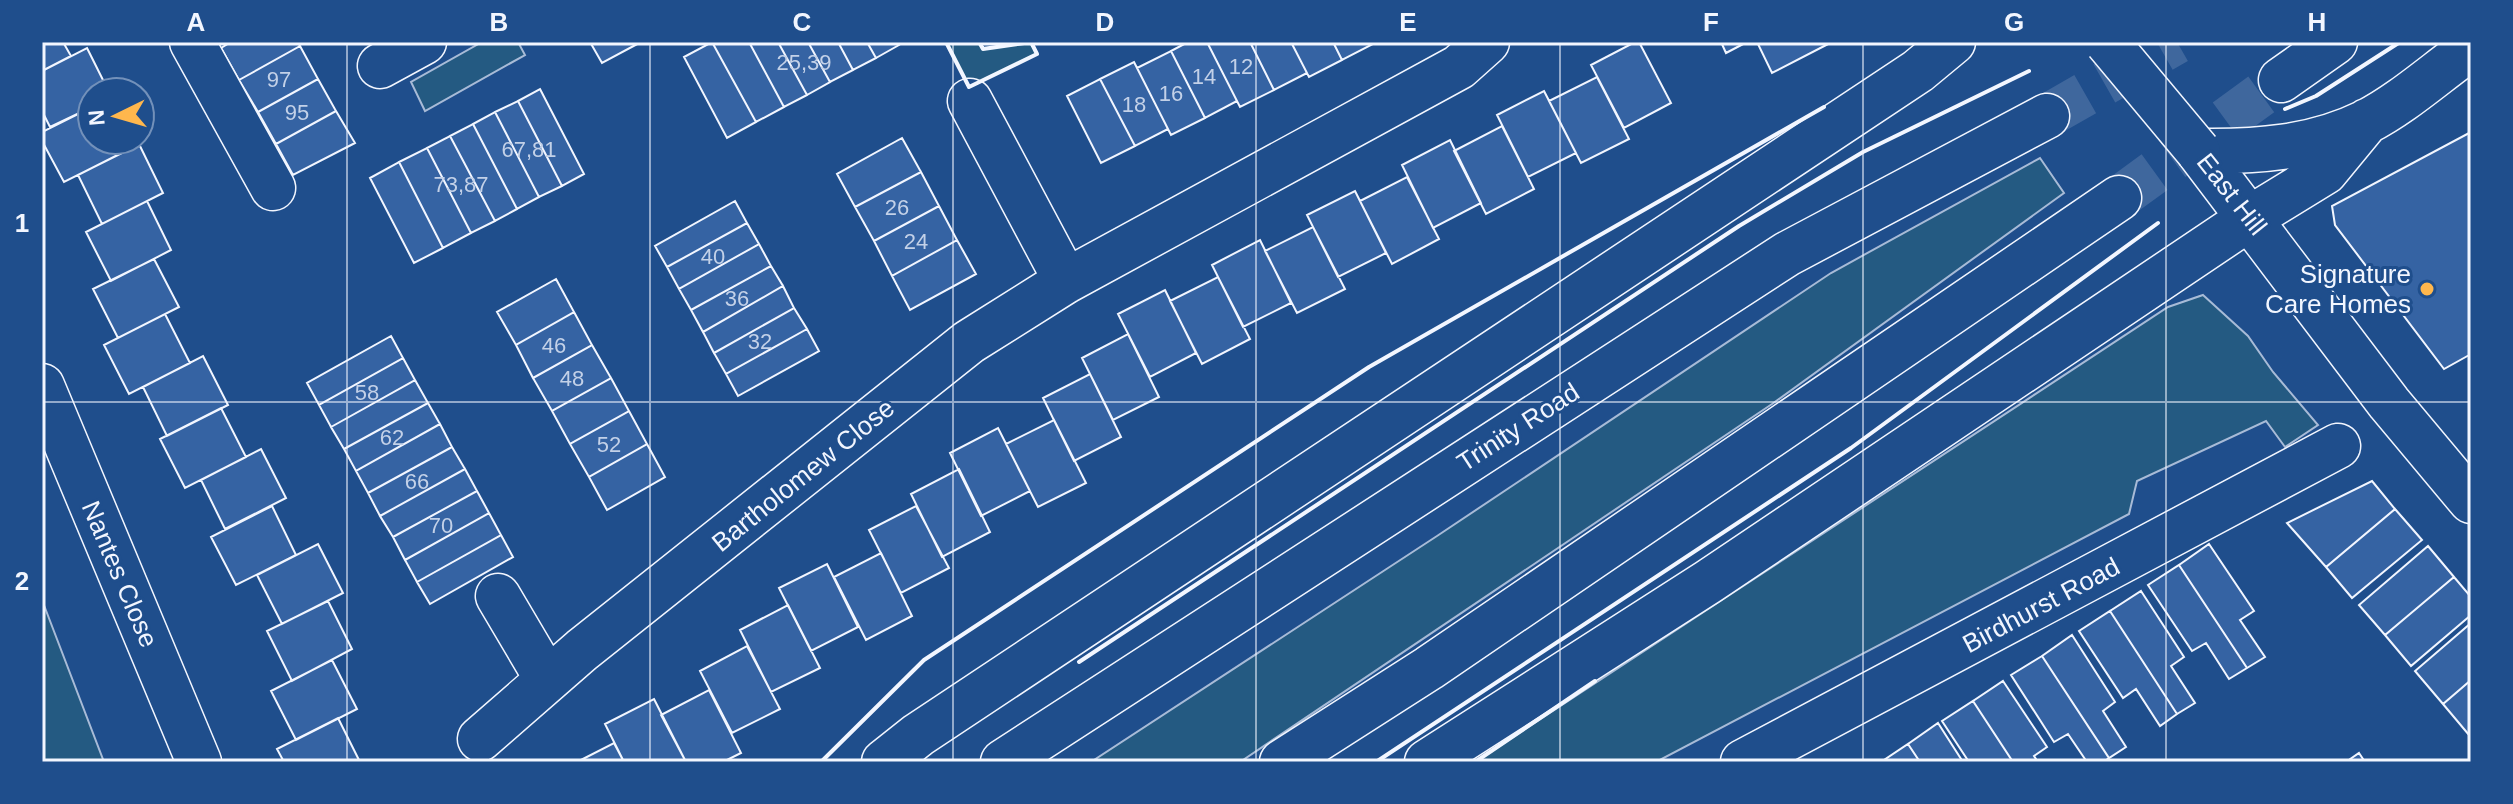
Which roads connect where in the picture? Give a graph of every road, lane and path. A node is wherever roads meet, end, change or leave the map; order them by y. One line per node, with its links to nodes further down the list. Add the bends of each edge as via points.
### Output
1 (192, 42): 14 (main road)
2 (424, 42): 8 (main road)
3 (1487, 42): 17 (main road, Bartholomew Close, via 1459,67)
4 (1953, 42): 26 (main road, via 1918,71)
5 (2107, 42): 13 (main road, East Hill, bridge)
6 (2335, 42): 9 (main road)
7 (2471, 48): 12 (main road)
8 (380, 66)
9 (2281, 80)
10 (970, 101): 17 (main road)
11 (2047, 116): 27 (main road, Trinity Road, via 1787,254)
12 (2367, 121): 13 (main road, via 2309,142); 16 (main road, via 2325,172)
13 (2218, 159): 16 (main road, East Hill)
14 (273, 188)
15 (2119, 198): 28 (main road, via 1429,668)
16 (2250, 218): 20 (main road, East Hill, via 2389,403); 29 (main road, via 1721,574)
17 (1066, 281): 22 (main road, Bartholomew Close, via 969,342)
18 (42, 386): 25 (main road, Nantes Close)
19 (2338, 446): 24 (main road, Birdhurst Road)
20 (2471, 501)
21 (498, 596): 22 (main road)
22 (547, 679): 23 (main road, Bartholomew Close)
23 (480, 739)
24 (1771, 756)
25 (199, 762)
26 (884, 762)
27 (1003, 762)
28 (1282, 762)
29 (1427, 762)

